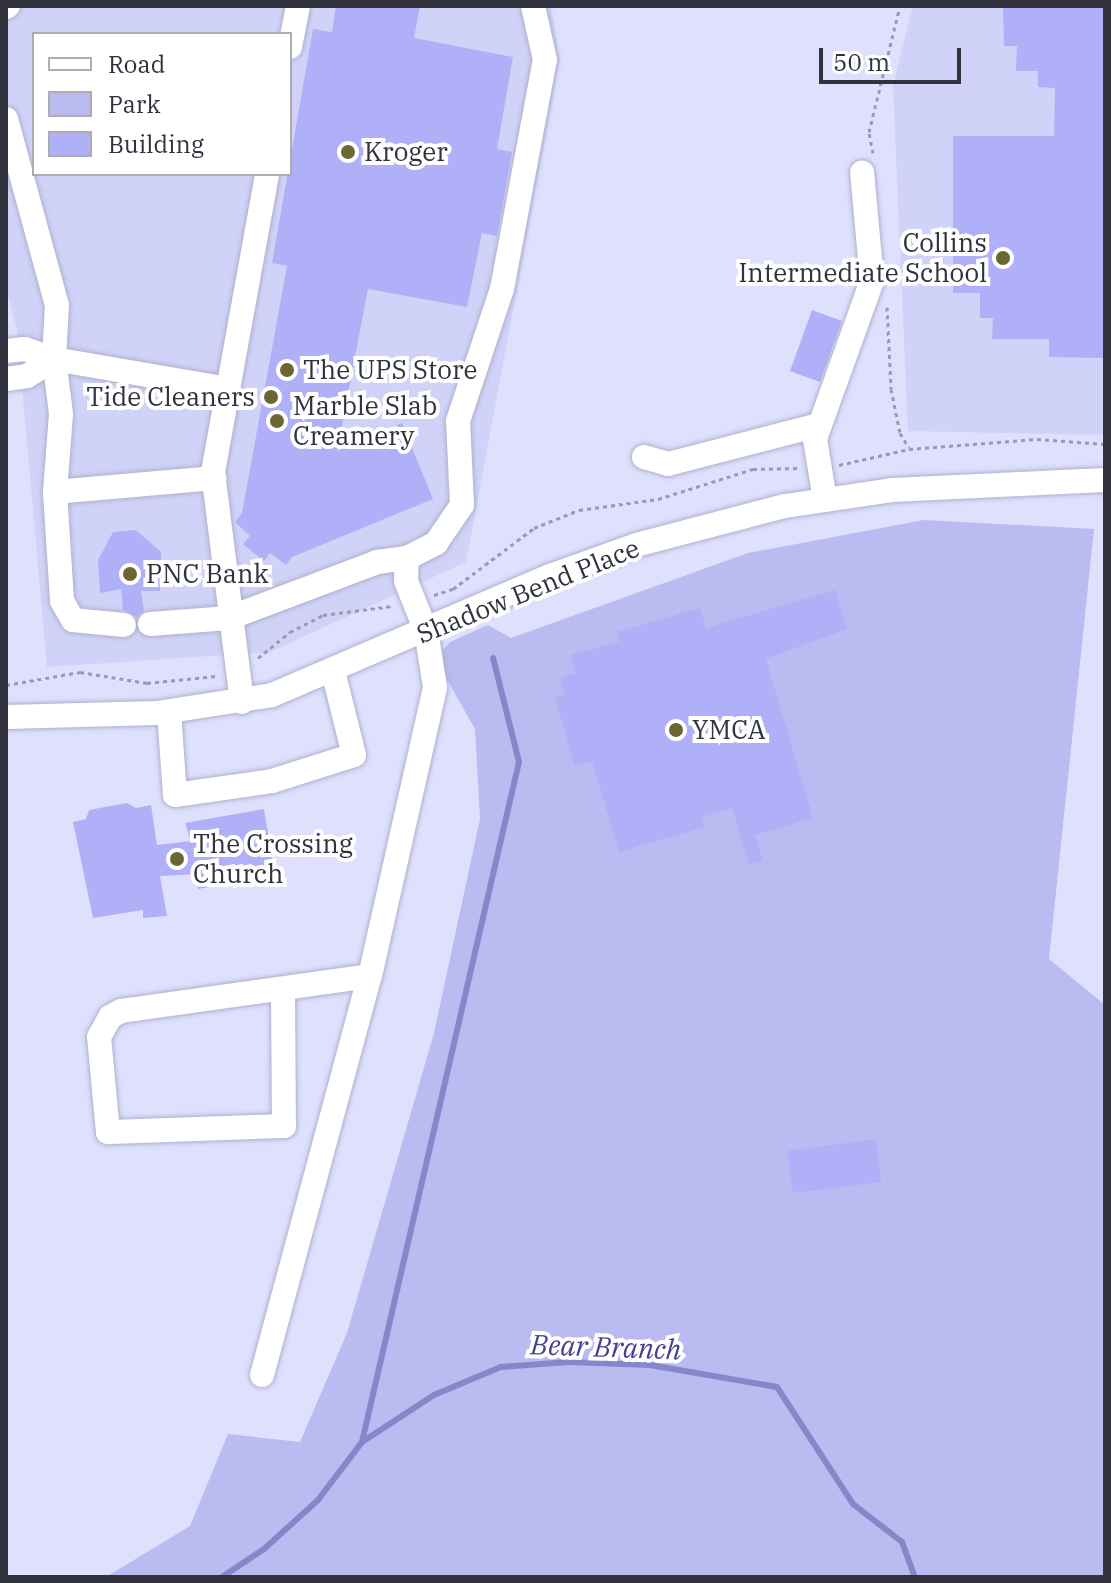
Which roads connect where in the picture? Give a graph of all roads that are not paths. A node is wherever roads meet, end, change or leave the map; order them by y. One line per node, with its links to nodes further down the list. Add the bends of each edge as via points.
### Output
1 (298, 6): 3 (street)
2 (533, 6): 17 (street, via 545,60 502,289 458,421 462,505 436,543)
3 (292, 37)
4 (6, 119): 8 (street, via 57,305)
5 (862, 172): 11 (street, via 871,287)
6 (267, 176): 10 (street)
7 (6, 351): 8 (street, via 25,349)
8 (54, 359): 9 (street, via 27,376); 10 (street); 15 (street, via 61,414)
9 (6, 379)
10 (228, 389): 13 (street)
11 (819, 425): 12 (street, via 668,464); 16 (street, via 815,446)
12 (644, 457)
13 (214, 478): 15 (street); 18 (street)
14 (1105, 480): 16 (street, Shadow Bend Place, via 981,483)
15 (55, 492): 20 (street, via 62,601 73,620)
16 (825, 500): 21 (street, Shadow Bend Place, via 636,545)
17 (407, 558): 18 (street, via 377,562); 21 (street, via 406,581)
18 (229, 618): 19 (street); 23 (street)
19 (150, 624)
20 (124, 625)
21 (426, 631): 22 (street, Shadow Bend Place); 26 (street, via 435,687)
22 (333, 671): 23 (street, Shadow Bend Place); 24 (street, via 354,755 272,781 175,795)
23 (242, 702): 24 (street, Shadow Bend Place)
24 (169, 712): 25 (street, Shadow Bend Place)
25 (6, 717)
26 (370, 976): 27 (street); 28 (street)
27 (283, 991): 27 (street, via 121,1011 110,1017 99,1037 108,1132 284,1126)
28 (262, 1375)

